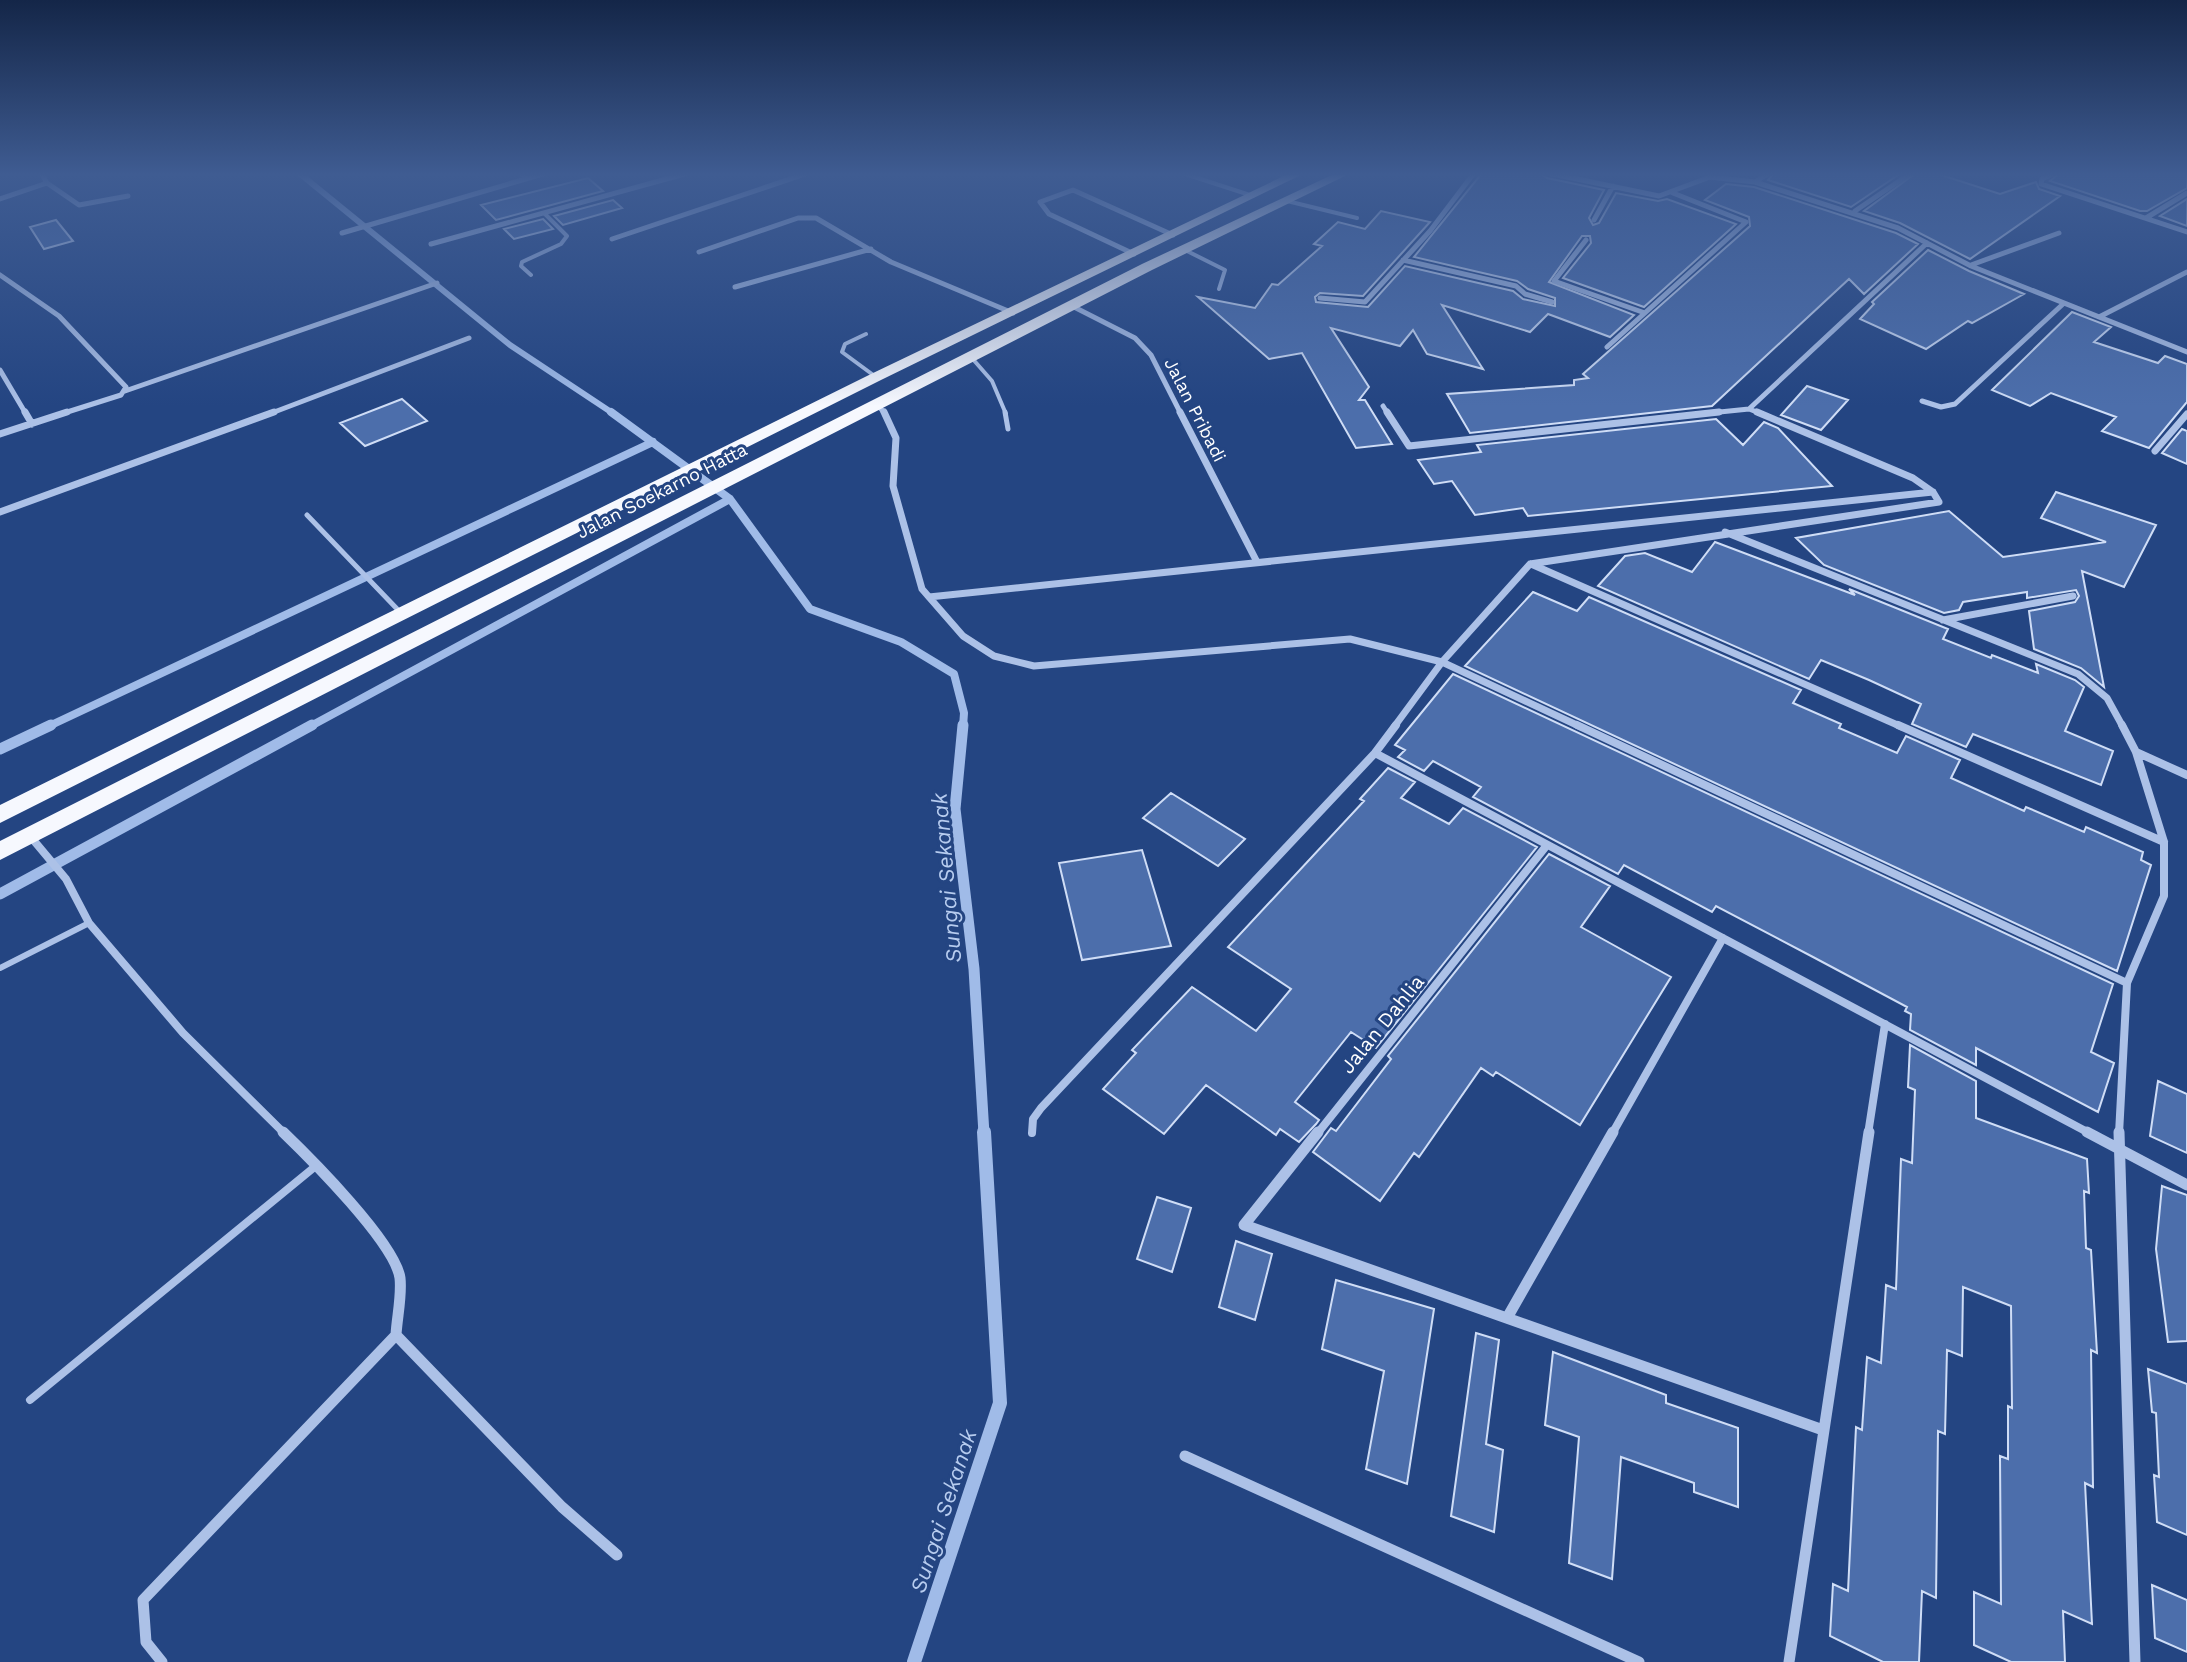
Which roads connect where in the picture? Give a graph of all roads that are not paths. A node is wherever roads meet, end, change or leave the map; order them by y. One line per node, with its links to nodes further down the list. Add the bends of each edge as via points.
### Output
1 (547, 251): 21 (lane, via 522,262)
2 (704, 251): 15 (street)
3 (865, 251): 23 (street)
4 (873, 251): 29 (street)
5 (1127, 251): 16 (street)
6 (1141, 251): 16 (highway, Jalan Soekarno Hatta)
7 (1184, 251): 28 (highway, Jalan Soekarno Hatta)
8 (1186, 251): 24 (lane, via 1225,270)
9 (1411, 251): 17 (street)
10 (1578, 251): 30 (street, via 1554,281)
11 (1714, 251): 30 (street)
12 (1919, 251): 43 (street)
13 (1941, 251): 18 (street)
14 (2012, 251): 18 (street)
15 (699, 252)
16 (1134, 254): 29 (highway, Jalan Soekarno Hatta)
17 (1403, 260): 25 (street, via 1365,302); 26 (street, via 1516,286)
18 (1971, 266): 27 (street)
19 (2187, 272): 31 (street)
20 (0, 275): 39 (street, via 59,316 102,358)
21 (531, 275)
22 (437, 283): 39 (street)
23 (735, 287)
24 (1219, 289)
25 (1320, 298)
26 (1552, 302)
27 (2063, 304): 31 (street); 40 (street, via 1955,404 1941,407)
28 (1072, 306): 36 (highway, Jalan Soekarno Hatta); 53 (street, Jalan Pribadi, via 1135,338 1151,355)
29 (1013, 313): 38 (highway, Jalan Soekarno Hatta)
30 (1645, 313): 34 (street)
31 (2099, 317): 35 (street)
32 (866, 334): 38 (lane, via 845,344 842,352)
33 (469, 338): 50 (street)
34 (1607, 347)
35 (2187, 352)
36 (971, 357): 41 (highway, Jalan Soekarno Hatta); 46 (lane, via 996,384)
37 (0, 370): 45 (street)
38 (876, 377): 57 (highway, Jalan Soekarno Hatta)
39 (125, 391): 45 (street)
40 (1922, 401)
41 (878, 405): 56 (street, via 896,438 893,486 922,589); 64 (highway, Jalan Soekarno Hatta)
42 (1383, 406): 43 (street, via 1409,446)
43 (1749, 409): 49 (street, via 1913,478)
44 (2187, 414): 48 (street)
45 (32, 424): 47 (street)
46 (1008, 429)
47 (0, 434)
48 (2155, 451)
49 (1933, 492): 52 (street, via 1939,502 1934,505); 53 (street)
50 (0, 512)
51 (307, 515): 57 (lane)
52 (1724, 532): 54 (street); 58 (street)
53 (1257, 562): 56 (street)
54 (1530, 564): 59 (street); 65 (street)
55 (2073, 596): 58 (street)
56 (929, 597): 59 (street, via 963,636 1018,664 1336,638 1364,639)
57 (403, 615): 63 (highway, Jalan Soekarno Hatta)
58 (1943, 620): 60 (street, via 2078,674 2107,698)
59 (1442, 662): 61 (street); 71 (street)
60 (2136, 752): 62 (street); 65 (street)
61 (1375, 753): 66 (street); 73 (street, via 1041,1108)
62 (2187, 775)
63 (0, 815)
64 (30, 836): 67 (highway, Jalan Soekarno Hatta); 68 (street, via 66,879)
65 (2164, 842): 71 (street, via 2164,896)
66 (1547, 845): 69 (street); 77 (street, Jalan Dahlia, via 1244,1225)
67 (0, 851)
68 (89, 923): 70 (lane); 75 (street, via 183,1033)
69 (1723, 938): 72 (street); 77 (street)
70 (0, 968)
71 (2127, 983): 74 (street)
72 (1885, 1024): 74 (street); 80 (street)
73 (1032, 1133)
74 (2118, 1148): 76 (street); 86 (street)
75 (317, 1165): 78 (street, via 391,1254 400,1278); 79 (lane)
76 (2187, 1185)
77 (1507, 1318): 80 (street)
78 (396, 1335): 82 (street, via 562,1507); 83 (street, via 143,1600 141,1632)
79 (30, 1400)
80 (1823, 1430): 85 (street)
81 (1185, 1456): 84 (street)
82 (617, 1555)
83 (162, 1662)
84 (1639, 1662)
85 (1789, 1662)
86 (2135, 1662)

